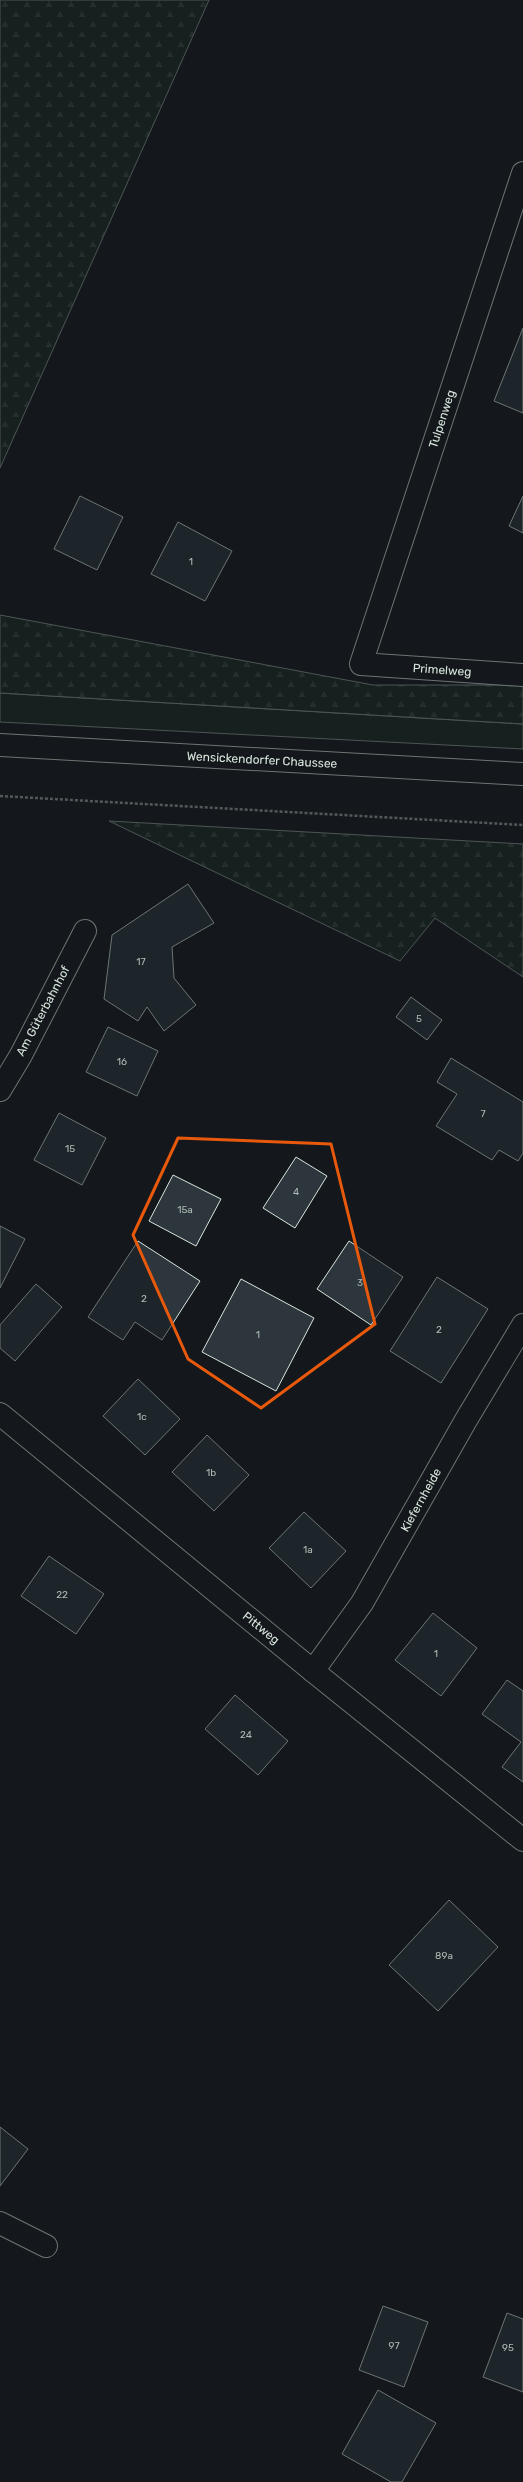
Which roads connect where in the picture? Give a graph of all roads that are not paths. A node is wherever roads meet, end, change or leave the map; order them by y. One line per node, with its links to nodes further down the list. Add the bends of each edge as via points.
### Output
1 (523, 173): 2 (street, Tulpenweg)
2 (362, 664): 3 (street, Primelweg)
3 (523, 675)
4 (0, 745): 5 (street, Wensickendorfer Chaussee)
5 (523, 774)
6 (85, 931): 7 (street, Am Güterbahnhof)
7 (0, 1090)
8 (523, 1325): 10 (street, Kiefernheide, via 462,1426 362,1603)
9 (0, 1414): 10 (street, Pittweg)
10 (313, 1671): 11 (street, Pittweg)
11 (523, 1840)
12 (0, 2223): 13 (street)
13 (46, 2246)

